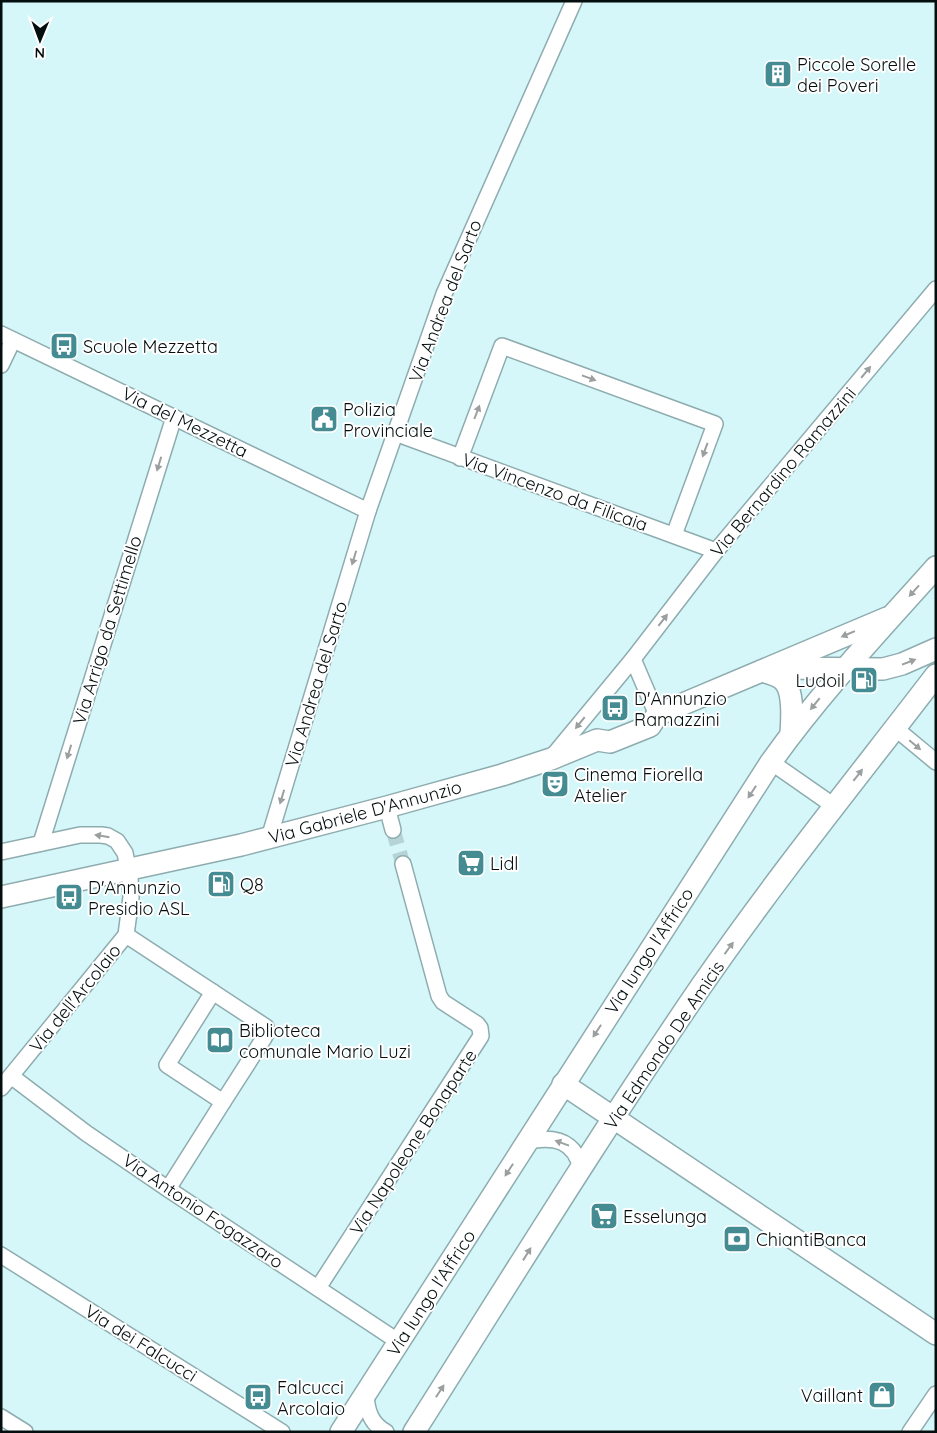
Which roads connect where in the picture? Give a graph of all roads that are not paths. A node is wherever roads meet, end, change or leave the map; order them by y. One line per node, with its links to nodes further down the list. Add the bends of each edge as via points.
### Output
1 (574, 1): 6 (street, Via Andrea del Sarto, via 444,294)
2 (936, 288): 10 (street, Via Bernardino Ramazzini, one-way to 2)
3 (7, 337): 4 (street); 5 (street, Via del Mezzetta)
4 (1, 365)
5 (174, 417): 8 (street, Via del Mezzetta); 28 (street, Via Arrigo da Settimello, one-way to 28)
6 (395, 433): 7 (street, Via Vincenzo da Filicaia); 8 (street, Via Andrea del Sarto)
7 (460, 458): 9 (street, Via Vincenzo da Filicaia); 9 (street, one-way to 9, via 502,346 715,424)
8 (368, 511): 27 (street, Via Andrea del Sarto, one-way to 27)
9 (674, 535): 10 (street, Via Vincenzo da Filicaia)
10 (716, 551): 14 (street, Via Bernardino Ramazzini, one-way to 10)
11 (936, 567): 12 (street, Via lungo l'Affrico, one-way to 12)
12 (893, 615): 15 (street, Via lungo l'Affrico); 16 (street, Via Gabriele D'Annunzio, one-way to 16)
13 (936, 649): 15 (street, one-way to 13, via 883,669)
14 (633, 659): 18 (street); 21 (street, Via Bernardino Ramazzini, one-way to 21)
15 (845, 668): 16 (street, Via Gabriele D'Annunzio, via 796,667); 20 (street, Via lungo l'Affrico, one-way to 20)
16 (762, 672): 18 (street, Via Gabriele D'Annunzio); 20 (street, via 780,678 788,686)
17 (936, 675): 19 (street, Via Edmondo De Amicis)
18 (657, 715): 21 (street, Via Gabriele D'Annunzio, via 645,713 605,730 597,740)
19 (895, 728): 23 (street, one-way to 23); 24 (street, Via Edmondo De Amicis, one-way to 19)
20 (791, 734): 22 (street, Via lungo l'Affrico)
21 (551, 759): 25 (street, Via Gabriele D'Annunzio)
22 (771, 762): 24 (street); 36 (street, Via lungo l'Affrico, one-way to 36)
23 (936, 762)
24 (834, 806): 39 (street, Via Edmondo De Amicis, one-way to 24, via 703,985)
25 (387, 807): 26 (street); 27 (street, Via Gabriele D'Annunzio)
26 (393, 830)
27 (268, 838): 31 (street, Via Gabriele D'Annunzio)
28 (41, 843): 29 (street); 31 (street, one-way to 28, via 123,848 108,836 80,835)
29 (1, 852)
30 (403, 864): 44 (street, Via Napoleone Bonaparte, via 438,996 477,1024 481,1036)
31 (129, 871): 32 (street, Via Gabriele D'Annunzio); 33 (street, Via dell'Arcolaio, via 131,898)
32 (1, 897)
33 (126, 935): 34 (street); 35 (street, Via dell'Arcolaio)
34 (213, 992): 38 (street, via 264,1024 267,1030); 38 (street, via 167,1065)
35 (11, 1076): 37 (street, Via dell'Arcolaio); 42 (street, Via Antonio Fogazzaro)
36 (563, 1084): 39 (street); 40 (street, Via lungo l'Affrico)
37 (1, 1088)
38 (223, 1102): 42 (street)
39 (614, 1119): 41 (street, Via Edmondo De Amicis); 45 (street)
40 (528, 1141): 41 (street, one-way to 40, via 576,1153 569,1146 550,1140); 46 (street, Via lungo l'Affrico, one-way to 46)
41 (581, 1169): 50 (street, Via Edmondo De Amicis, one-way to 41)
42 (168, 1189): 44 (street, Via Antonio Fogazzaro)
43 (1, 1255): 52 (street, Via dei Falcucci)
44 (318, 1288): 46 (street, Via Antonio Fogazzaro)
45 (936, 1334)
46 (399, 1342): 48 (street, Via lungo l'Affrico)
47 (936, 1394): 55 (street)
48 (366, 1395): 53 (street, Via lungo l'Affrico); 54 (street, via 371,1419)
49 (1, 1417): 51 (street)
50 (413, 1431)
51 (24, 1432)
52 (282, 1432)
53 (341, 1432)
54 (386, 1432)
55 (910, 1432)

